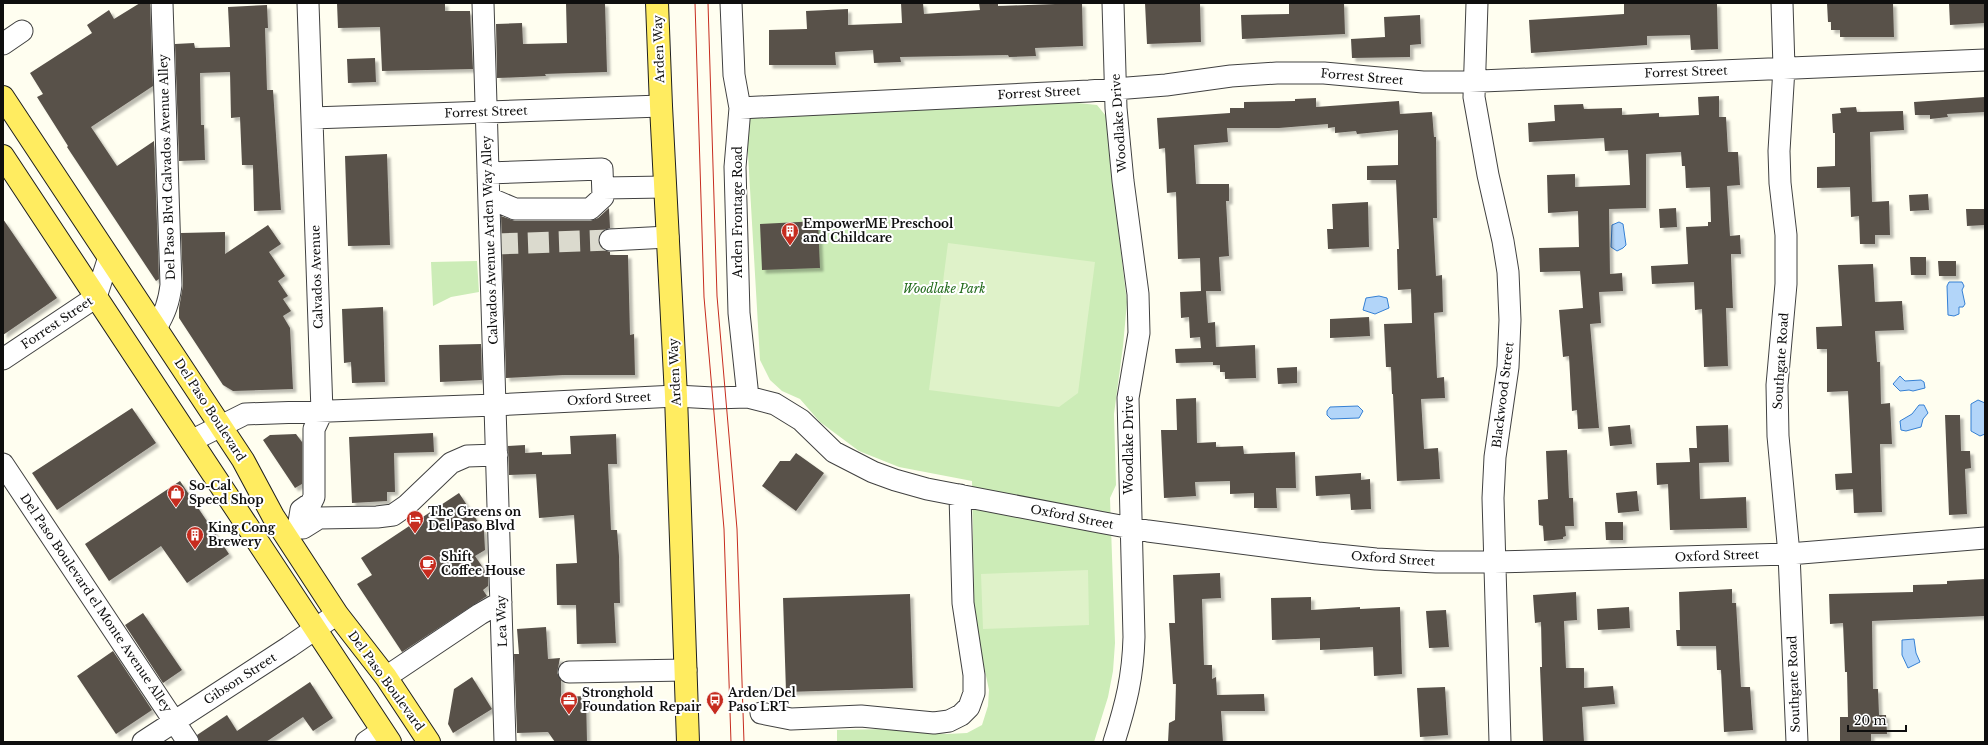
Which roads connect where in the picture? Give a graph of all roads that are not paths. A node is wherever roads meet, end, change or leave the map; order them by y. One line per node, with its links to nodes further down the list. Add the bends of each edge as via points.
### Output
1 (162, 3): 29 (street, Del Paso Blvd Calvados Avenue Alley, via 171,285 170,300)
2 (308, 3): 19 (street, Calvados Avenue)
3 (483, 3): 18 (street, Calvados Avenue Arden Way Alley)
4 (658, 3): 16 (main road, Arden Way)
5 (731, 3): 17 (street, Arden Frontage Road, via 734,75)
6 (1113, 3): 14 (street, Woodlake Drive)
7 (1477, 3): 13 (street, Blackwood Street)
8 (1782, 3): 12 (street, Southgate Road)
9 (22, 31): 10 (street)
10 (3, 44)
11 (1985, 60): 12 (street, Forrest Street)
12 (1784, 68): 13 (street, Forrest Street); 43 (street, Southgate Road, via 1779,151 1786,235 1786,284 1777,385 1778,436)
13 (1475, 82): 14 (street, Forrest Street, via 1423,82 1324,73 1277,73); 44 (street, Blackwood Street, via 1474,97 1504,249 1510,320 1508,367 1495,457)
14 (1116, 88): 17 (street, Forrest Street); 40 (street, Woodlake Drive, via 1123,181 1138,294 1139,332 1128,398)
15 (3, 97): 27 (main road, Del Paso Boulevard)
16 (661, 106): 18 (street, Forrest Street); 22 (main road, Arden Way)
17 (740, 108): 32 (street, Arden Frontage Road, via 735,167 739,298)
18 (487, 112): 19 (street, Forrest Street); 21 (street, Calvados Avenue Arden Way Alley)
19 (312, 118): 34 (street, Calvados Avenue, via 326,280)
20 (3, 156): 28 (main road)
21 (488, 173): 23 (street, via 602,169); 24 (street, Calvados Avenue Arden Way Alley)
22 (665, 187): 23 (street); 25 (main road, Arden Way)
23 (603, 188): 24 (street, via 603,198 590,209 516,209)
24 (489, 198): 33 (street, Calvados Avenue Arden Way Alley, via 494,244)
25 (668, 237): 26 (street); 31 (main road, Arden Way)
26 (610, 240)
27 (109, 257): 28 (street, Forrest Street); 29 (main road, Del Paso Boulevard)
28 (96, 297): 30 (street, Forrest Street); 36 (main road)
29 (156, 328): 35 (main road, Del Paso Boulevard)
30 (3, 359)
31 (676, 396): 32 (street, Oxford Street); 33 (street, Oxford Street); 48 (main road, Arden Way)
32 (748, 397): 39 (street, Oxford Street, via 775,404 801,420 834,452 873,472 927,489)
33 (495, 405): 34 (street, Oxford Street); 37 (street, Lea Way)
34 (322, 412): 35 (street, Oxford Street, via 245,414); 41 (street, Calvados Avenue, via 314,429 314,497 311,503 301,510)
35 (221, 426): 36 (street, Oxford Street); 41 (main road, Del Paso Boulevard, via 243,460 273,516)
36 (191, 441): 47 (main road)
37 (497, 455): 41 (street, via 468,456 451,463 393,515 319,518); 45 (street, Lea Way)
38 (3, 464): 52 (street, Del Paso Boulevard el Monte Avenue Alley)
39 (960, 495): 40 (street, Oxford Street); 51 (street, via 963,604 974,675 974,693 969,706 961,715 949,721 934,723 861,716 791,718)
40 (1130, 528): 44 (street, Oxford Street, via 1369,558); 59 (street, Woodlake Drive, via 1133,668)
41 (292, 532): 46 (main road, Del Paso Boulevard)
42 (1985, 538): 43 (street, Oxford Street)
43 (1789, 554): 44 (street, Oxford Street); 61 (street, Southgate Road)
44 (1494, 562): 60 (street, Blackwood Street)
45 (501, 602): 50 (street); 57 (street, Lea Way)
46 (337, 614): 47 (street, Gibson Street); 50 (main road, Del Paso Boulevard)
47 (316, 628): 52 (street, Gibson Street); 53 (main road)
48 (686, 670): 49 (street); 58 (main road, Arden Way)
49 (569, 672)
50 (386, 677): 56 (main road, Del Paso Boulevard)
51 (760, 713)
52 (174, 721): 54 (street, Gibson Street); 55 (street, Del Paso Boulevard el Monte Avenue Alley)
53 (379, 738)
54 (143, 742)
55 (188, 742)
56 (429, 742)
57 (505, 742)
58 (688, 742)
59 (1114, 742)
60 (1500, 742)
61 (1797, 742)

